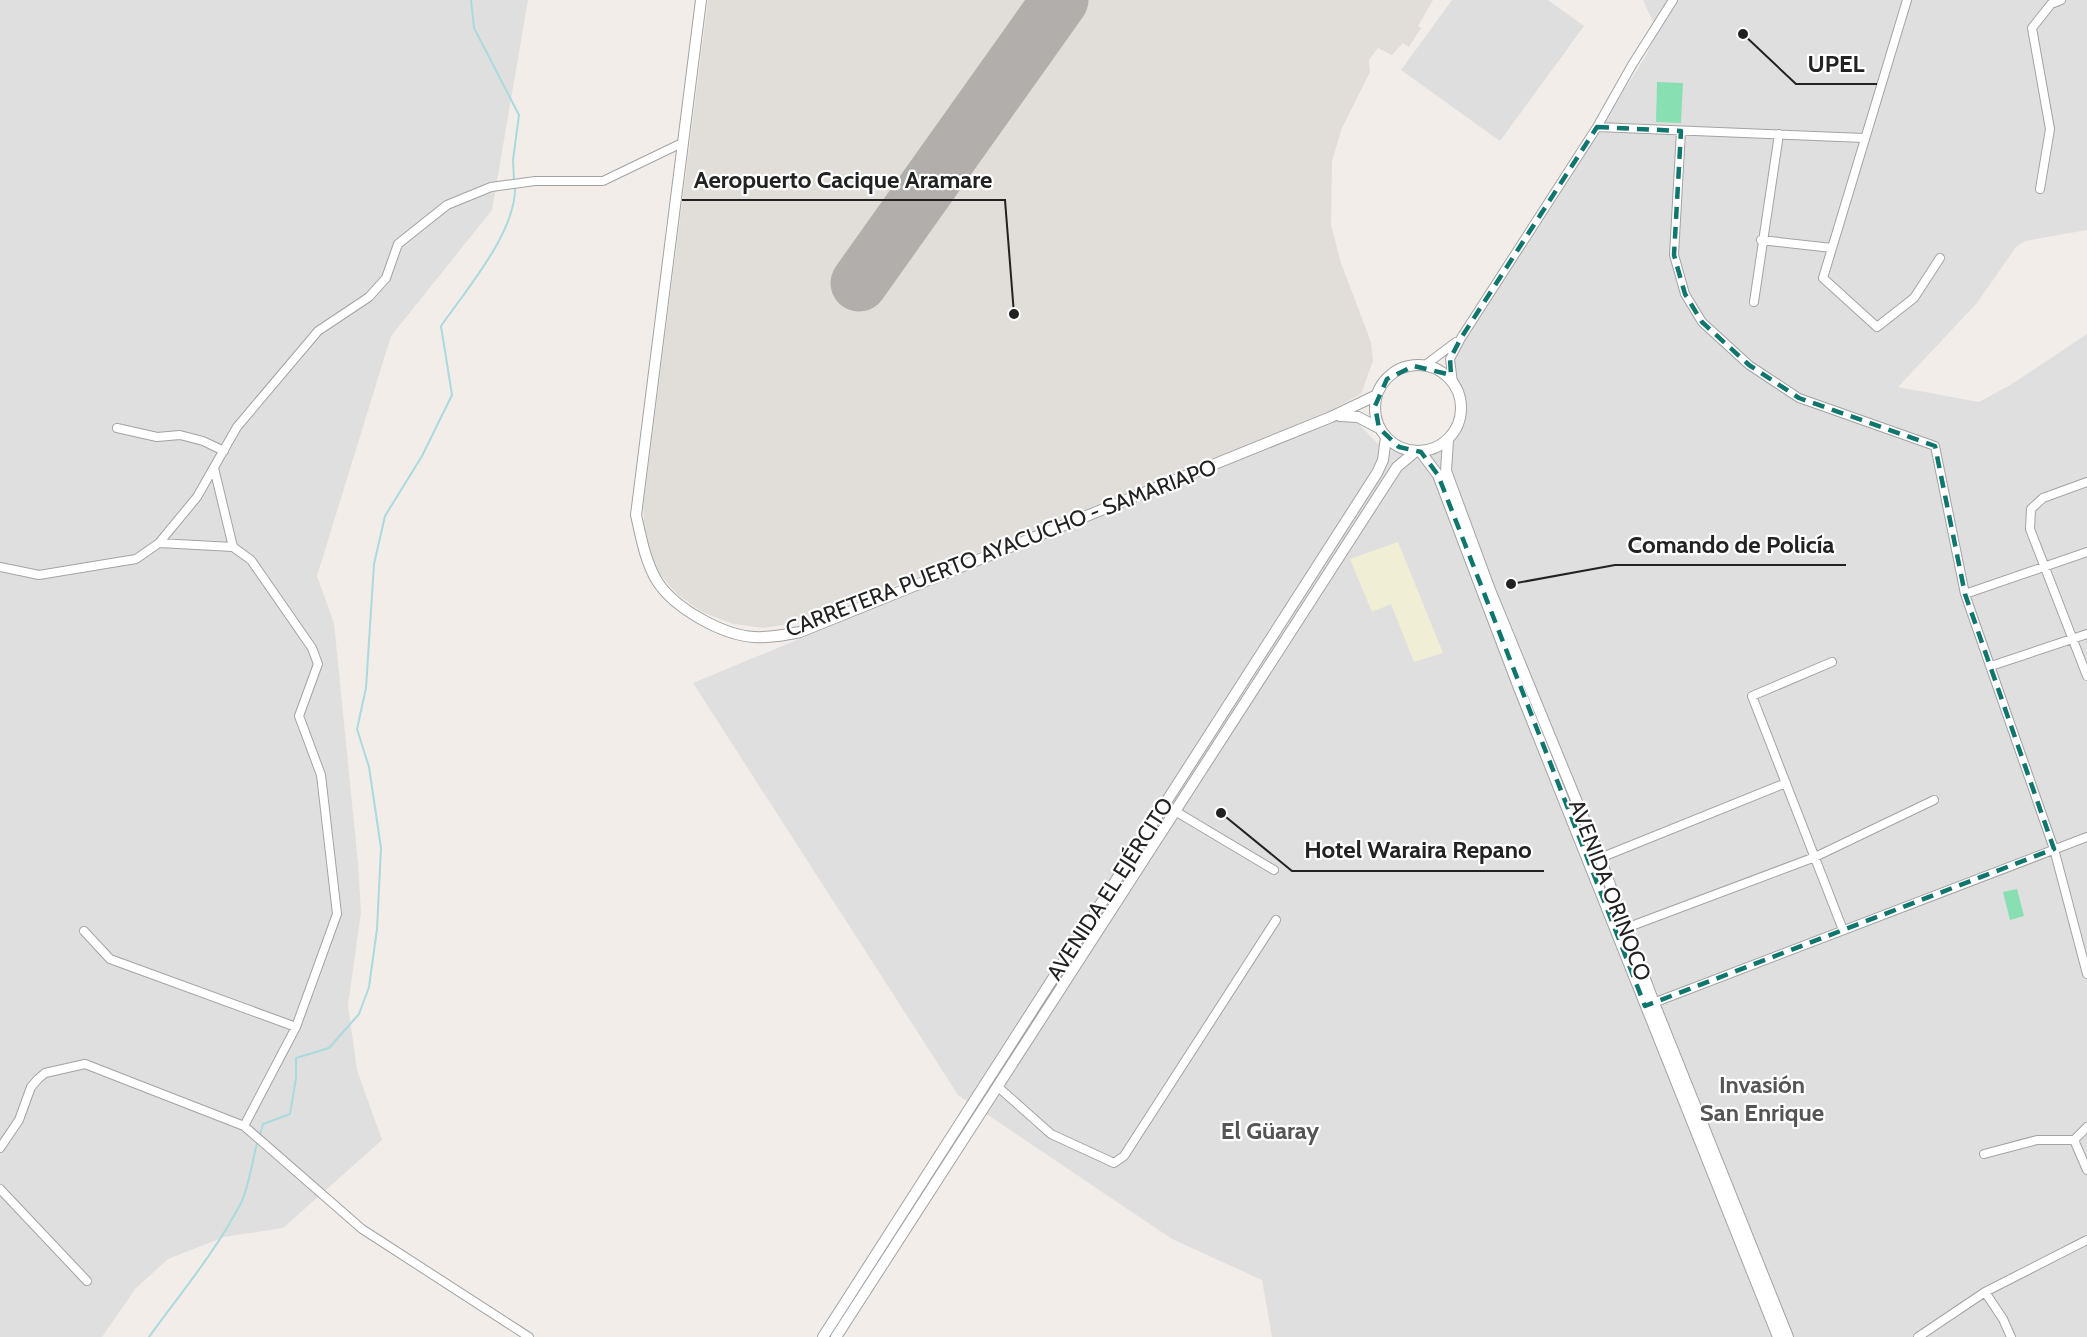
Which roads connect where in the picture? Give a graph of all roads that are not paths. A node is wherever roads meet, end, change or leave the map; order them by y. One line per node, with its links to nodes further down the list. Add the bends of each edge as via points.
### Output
1 (701, 0): 9 (street, CARRETERA PUERTO AYACUCHO - SAMARIAPO)
2 (1673, 0): 5 (street)
3 (1907, 0): 8 (street)
4 (2061, 0): 10 (street, via 2051,4 2032,28 2050,129)
5 (1597, 127): 6 (street); 15 (street)
6 (1681, 130): 7 (street); 32 (street, via 1674,255 1685,294 1702,322 1749,365 1799,398 1935,446)
7 (1779, 134): 8 (street); 11 (street)
8 (1864, 138): 12 (street)
9 (684, 142): 19 (street, CARRETERA PUERTO AYACUCHO - SAMARIAPO, via 636,515 643,549 658,581 701,620 752,637 800,632); 23 (street, via 603,180 535,180 491,187 447,205 398,244 386,278 369,297 318,331 237,427)
10 (2040, 189)
11 (1761, 240): 12 (street); 14 (street)
12 (1832, 248): 13 (street, via 1823,278 1877,327 1914,298)
13 (1940, 258)
14 (1754, 302)
15 (1461, 338): 16 (street); 17 (street, via 1450,359)
16 (1424, 366): 17 (street); 18 (street, via 1395,372)
17 (1453, 383): 22 (street, via 1461,406)
18 (1377, 395): 19 (street, CARRETERA PUERTO AYACUCHO - SAMARIAPO); 21 (street, via 1376,417)
19 (1331, 417): 21 (street, CARRETERA PUERTO AYACUCHO - SAMARIAPO, via 1358,417)
20 (117, 428): 23 (street, via 157,437 180,435)
21 (1383, 432): 24 (street, via 1399,447); 65 (street, AVENIDA EL EJÉRCITO, via 1383,460 1377,473)
22 (1448, 440): 24 (street, via 1435,448); 43 (street, AVENIDA ORINOCO, via 1446,471 1506,632)
23 (224, 451): 25 (street)
24 (1418, 451): 40 (street, AVENIDA EL EJÉRCITO, via 1397,467); 51 (street, AVENIDA ORINOCO, via 1438,475)
25 (214, 468): 27 (street, via 197,497); 28 (street)
26 (2087, 482): 31 (street, via 2043,498 2031,509 2030,529)
27 (159, 543): 28 (street); 30 (street, via 136,559 39,575)
28 (233, 547): 52 (street, via 251,560 312,648 318,664 299,716 321,775 337,914)
29 (2087, 552): 31 (street)
30 (0, 567)
31 (2045, 567): 32 (street); 34 (street)
32 (1965, 594): 36 (street)
33 (2087, 634): 34 (street)
34 (2073, 639): 36 (street); 37 (street)
35 (1832, 662): 38 (street, via 1752,696)
36 (1991, 666): 42 (street)
37 (2087, 676)
38 (1786, 783): 43 (street); 44 (street)
39 (1934, 800): 44 (street)
40 (1174, 811): 45 (street); 53 (street, AVENIDA EL EJÉRCITO)
41 (2087, 837): 42 (street)
42 (2054, 849): 48 (street); 50 (street)
43 (1600, 858): 47 (street, AVENIDA ORINOCO)
44 (1815, 858): 47 (street); 48 (street)
45 (1274, 870)
46 (1276, 920): 53 (street, via 1124,1156 1114,1163 1051,1134)
47 (1626, 928): 51 (street, AVENIDA ORINOCO)
48 (1843, 930): 51 (street)
49 (84, 931): 52 (street, via 110,959)
50 (2087, 974)
51 (1649, 1005): 67 (street, AVENIDA ORINOCO); 68 (street, AVENIDA ORINOCO)
52 (296, 1027): 54 (street)
53 (997, 1086): 66 (street, AVENIDA EL EJÉRCITO)
54 (244, 1126): 57 (street, via 85,1064 45,1073 38,1079 19,1120); 64 (street, via 362,1229)
55 (2087, 1128): 56 (street)
56 (2074, 1140): 58 (street, via 2037,1140); 59 (street)
57 (0, 1148)
58 (1984, 1154)
59 (2087, 1170)
60 (0, 1189): 62 (street)
61 (2087, 1240): 63 (street)
62 (87, 1281)
63 (1985, 1292): 69 (street); 70 (street)
64 (529, 1337)
65 (823, 1337)
66 (836, 1337)
67 (1778, 1337)
68 (1788, 1337)
69 (1918, 1337)
70 (2011, 1337)

